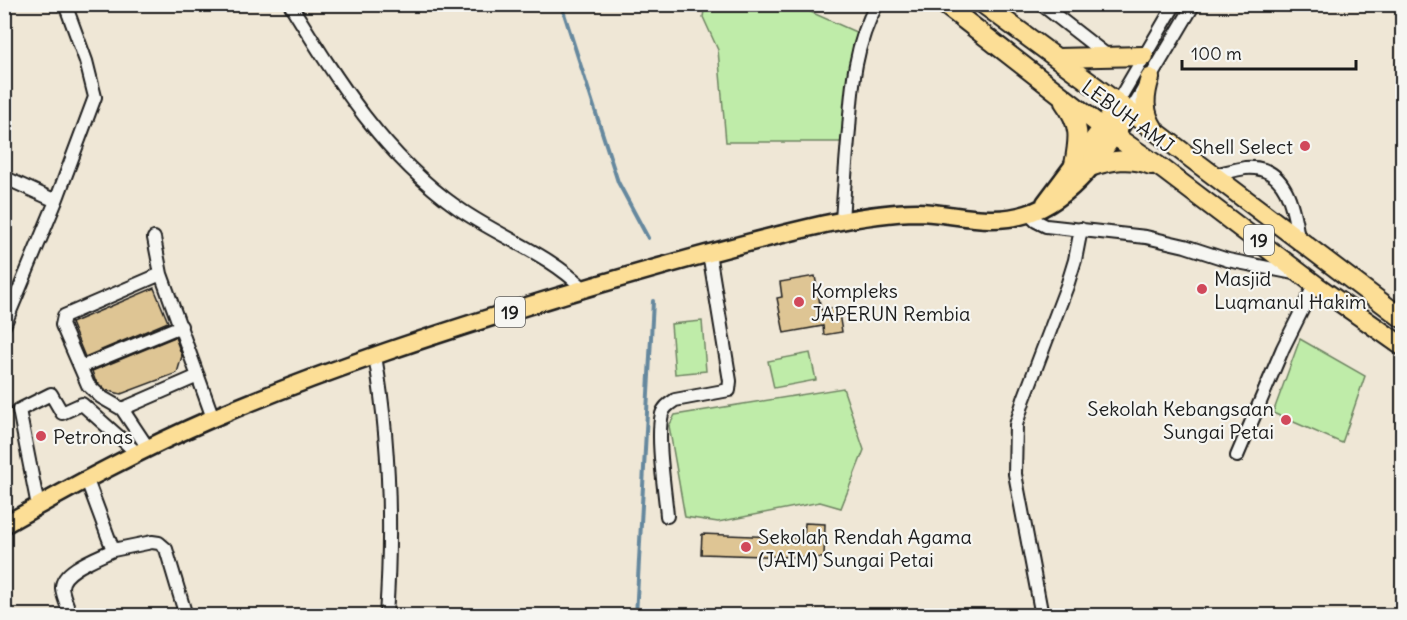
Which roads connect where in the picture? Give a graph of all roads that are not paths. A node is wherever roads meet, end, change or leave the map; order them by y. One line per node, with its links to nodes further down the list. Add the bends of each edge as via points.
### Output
1 (65, 4): 21 (street, via 95,97)
2 (290, 4): 30 (street, via 358,109 394,154 456,207 561,267)
3 (877, 4): 23 (street, via 858,51 853,80)
4 (944, 4): 13 (highway, LEBUH AMJ / 19)
5 (982, 4): 11 (highway, LEBUH AMJ / 19)
6 (1041, 4): 10 (street)
7 (1175, 4): 9 (street)
8 (1194, 4): 12 (street)
9 (1144, 56): 10 (highway); 14 (street)
10 (1109, 57): 11 (highway)
11 (1057, 58): 14 (highway, LEBUH AMJ / 19)
12 (1150, 78): 14 (street); 16 (highway, via 1145,110)
13 (1049, 86): 15 (highway, LEBUH AMJ / 19); 17 (highway, via 1076,121)
14 (1124, 107): 15 (main road, 19); 16 (highway, LEBUH AMJ / 19)
15 (1109, 131): 17 (main road, 19); 18 (highway, LEBUH AMJ / 19)
16 (1158, 133): 20 (highway, LEBUH AMJ / 19)
17 (1082, 166): 18 (highway, via 1131,160); 22 (main road, 19, via 1065,195)
18 (1164, 170): 29 (highway, LEBUH AMJ / 19)
19 (4, 176): 21 (street)
20 (1213, 176): 26 (highway, LEBUH AMJ / 19); 26 (street, via 1254,168 1268,173 1291,201)
21 (56, 201): 32 (street)
22 (1036, 210): 23 (main road, 19, via 995,220 918,212); 24 (street, via 1036,221 1046,226)
23 (842, 221): 27 (main road, 19)
24 (1081, 230): 29 (street, via 1146,237); 50 (street, via 1067,286 1016,425 1015,474)
25 (154, 238): 28 (street)
26 (1298, 239): 31 (highway, LEBUH AMJ / 19)
27 (709, 253): 30 (main road, 19); 44 (street, via 729,390 675,400 663,413 660,430)
28 (161, 274): 33 (street); 36 (street, via 64,316 62,325)
29 (1309, 279): 34 (highway, LEBUH AMJ / 19); 41 (street)
30 (584, 289): 35 (main road, 19)
31 (1402, 318)
32 (4, 326)
33 (181, 326): 36 (street); 37 (street)
34 (1402, 346)
35 (375, 356): 39 (main road, 19); 49 (street, via 387,443 390,556)
36 (81, 367): 38 (street, via 88,385)
37 (198, 376): 38 (street); 39 (street)
38 (122, 409): 40 (street)
39 (213, 418): 40 (main road, 19)
40 (143, 450): 42 (main road, 19); 43 (street, via 82,405 62,413 51,394 19,410)
41 (1238, 456)
42 (87, 480): 43 (main road, 19); 46 (street)
43 (38, 506): 45 (main road, 19)
44 (667, 516)
45 (4, 525)
46 (113, 550): 47 (street, via 70,571 62,588); 48 (street, via 152,542 166,549)
47 (71, 615)
48 (186, 615)
49 (386, 615)
50 (1042, 615)

